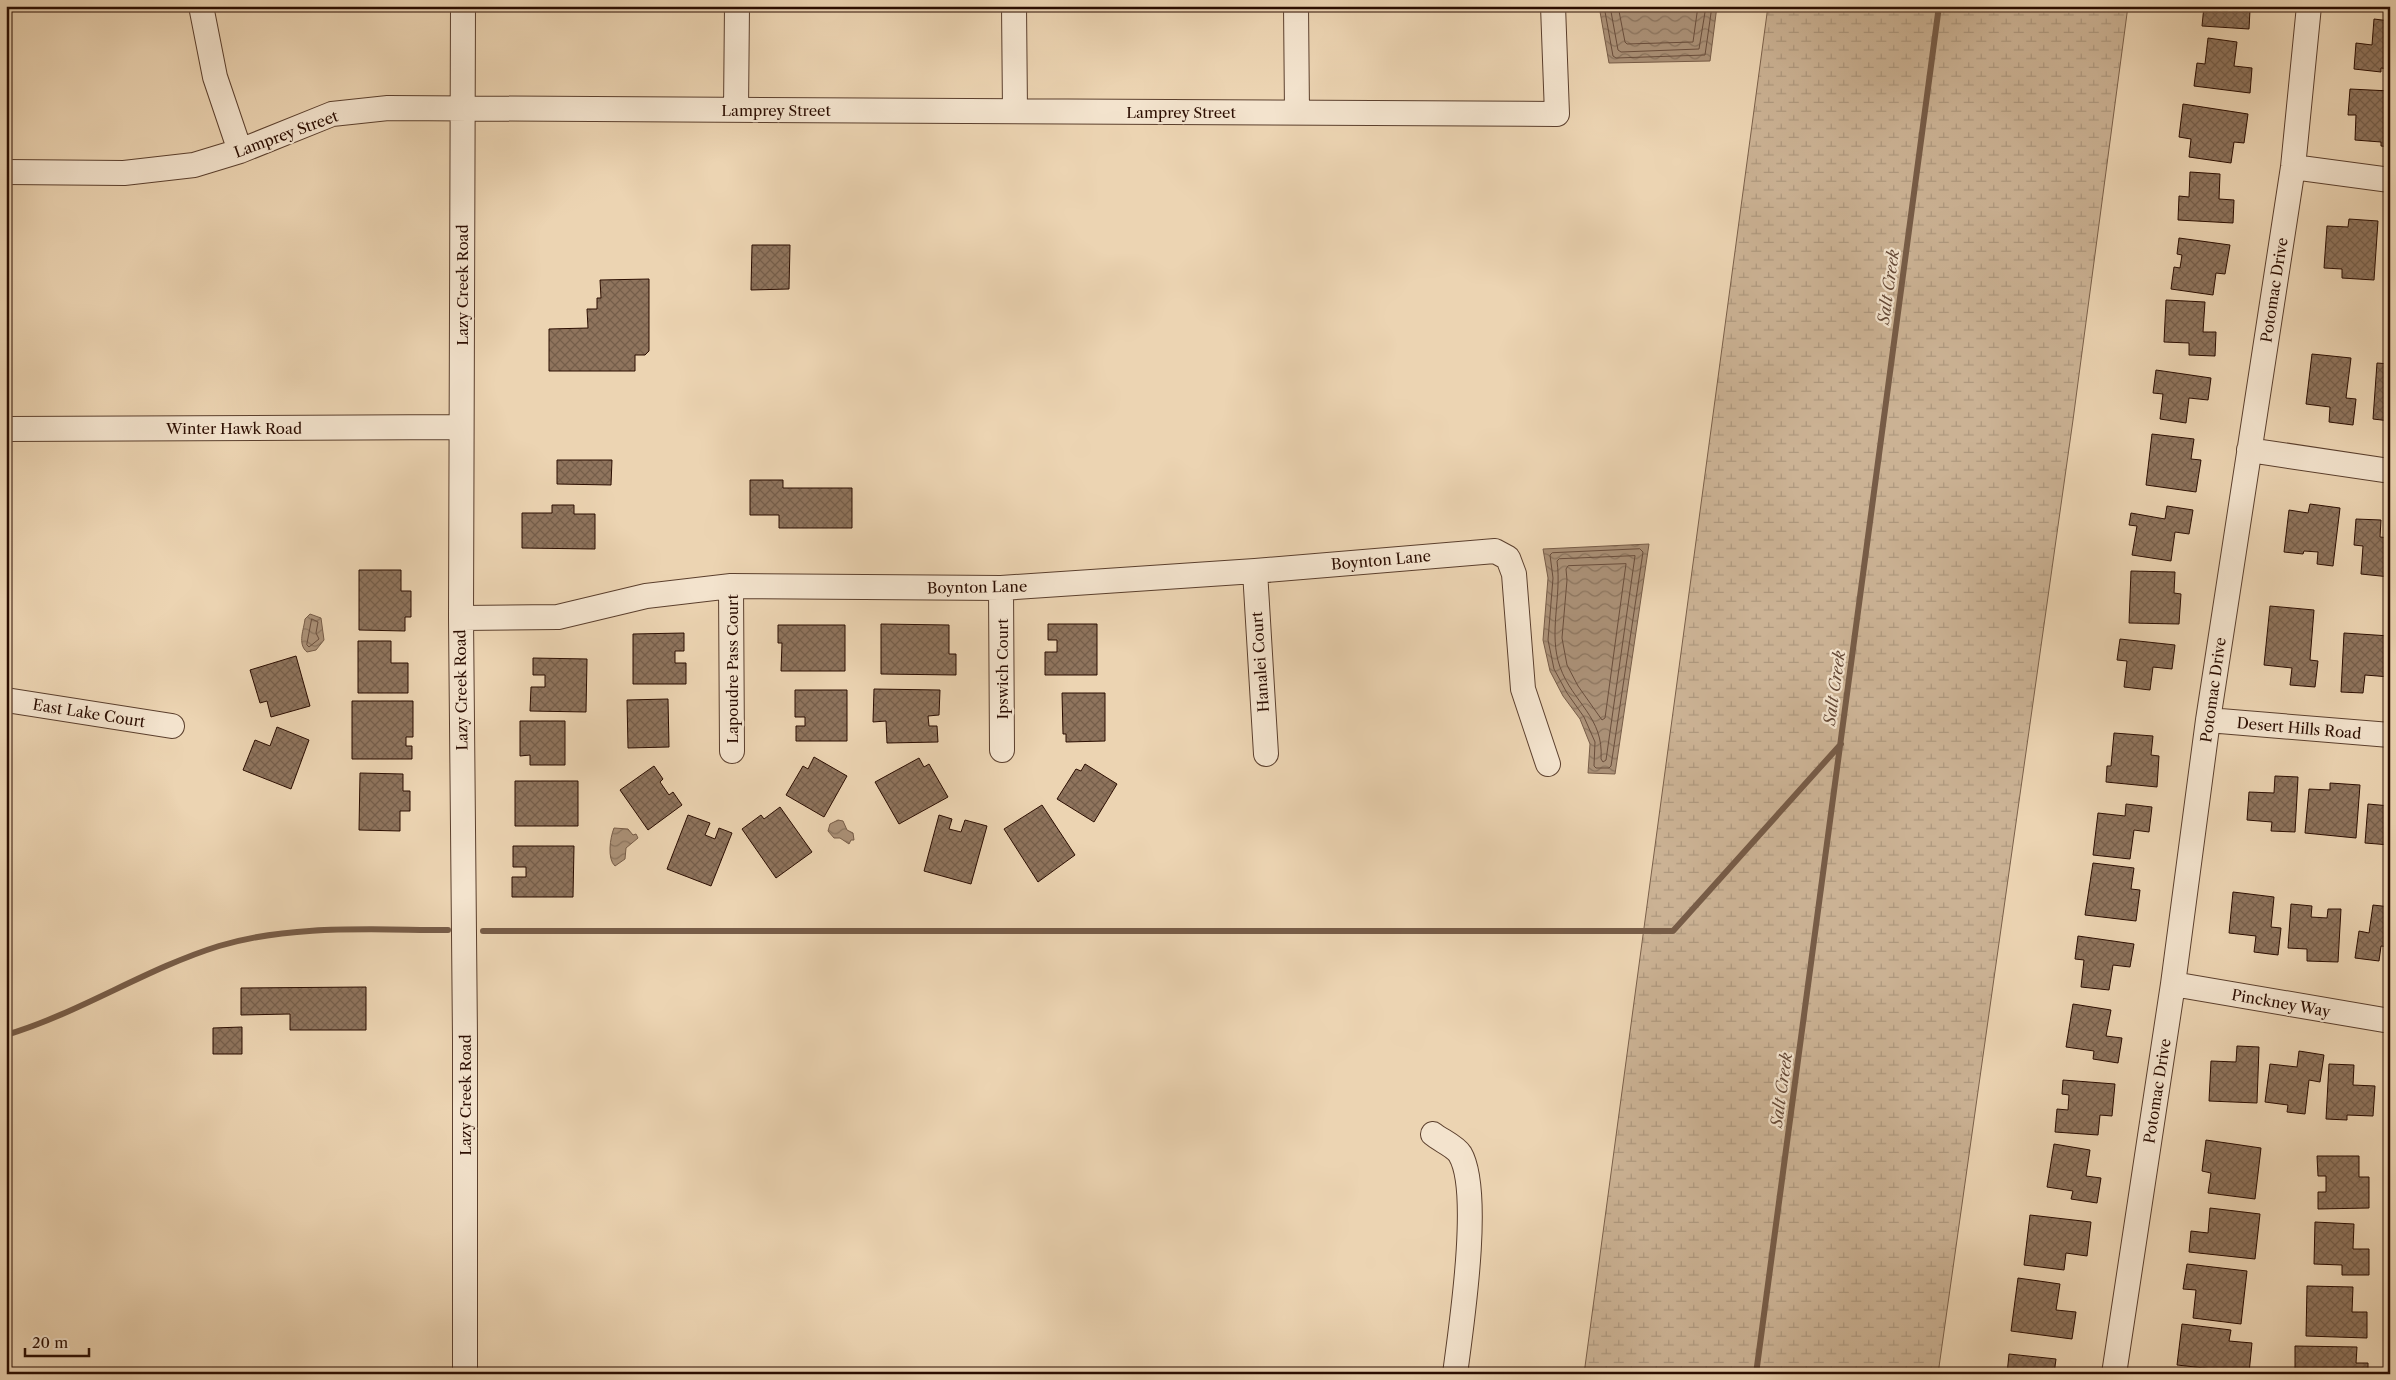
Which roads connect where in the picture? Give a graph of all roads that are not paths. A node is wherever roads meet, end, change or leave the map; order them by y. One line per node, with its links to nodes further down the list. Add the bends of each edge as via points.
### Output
1 (201, 6): 12 (street, via 215,77)
2 (463, 6): 8 (street, Lazy Creek Road)
3 (737, 6): 9 (street)
4 (1014, 6): 10 (street)
5 (1296, 6): 11 (street)
6 (1553, 6): 11 (street, Lamprey Street, via 1557,114)
7 (2309, 6): 13 (street, Potomac Drive)
8 (463, 109): 9 (street, Lamprey Street); 12 (street, Lamprey Street, via 388,108 332,114); 16 (street, Lazy Creek Road)
9 (736, 110): 10 (street, Lamprey Street)
10 (1015, 111): 11 (street, Lamprey Street)
11 (1297, 112)
12 (240, 151): 14 (street, Lamprey Street, via 194,165 160,170 124,173)
13 (2293, 168): 15 (street); 18 (street, Potomac Drive)
14 (6, 172)
15 (2390, 180)
16 (461, 427): 17 (street, Winter Hawk Road); 23 (street, Lazy Creek Road)
17 (6, 429)
18 (2249, 450): 19 (street); 25 (street, Potomac Drive)
19 (2390, 471)
20 (1254, 571): 22 (street, Boynton Lane); 30 (street, Hanalei Court); 31 (street, Boynton Lane, via 1495,550 1508,558 1514,574 1523,689)
21 (731, 586): 22 (street, Boynton Lane); 23 (street, Boynton Lane, via 646,596 558,617); 29 (street, Lapoudre Pass Court)
22 (1001, 588): 28 (street, Ipswich Court)
23 (461, 618): 35 (street, Lazy Creek Road)
24 (6, 700): 26 (street, East Lake Court)
25 (2208, 720): 27 (street, Desert Hills Road); 32 (street, Potomac Drive)
26 (172, 726)
27 (2390, 735)
28 (1002, 750)
29 (732, 751)
30 (1266, 754)
31 (1548, 764)
32 (2173, 984): 33 (street, Pinckney Way); 37 (street, Potomac Drive)
33 (2390, 1021)
34 (1432, 1134): 36 (street, via 1459,1153 1468,1176 1465,1297)
35 (465, 1374)
36 (1454, 1374)
37 (2114, 1374)

